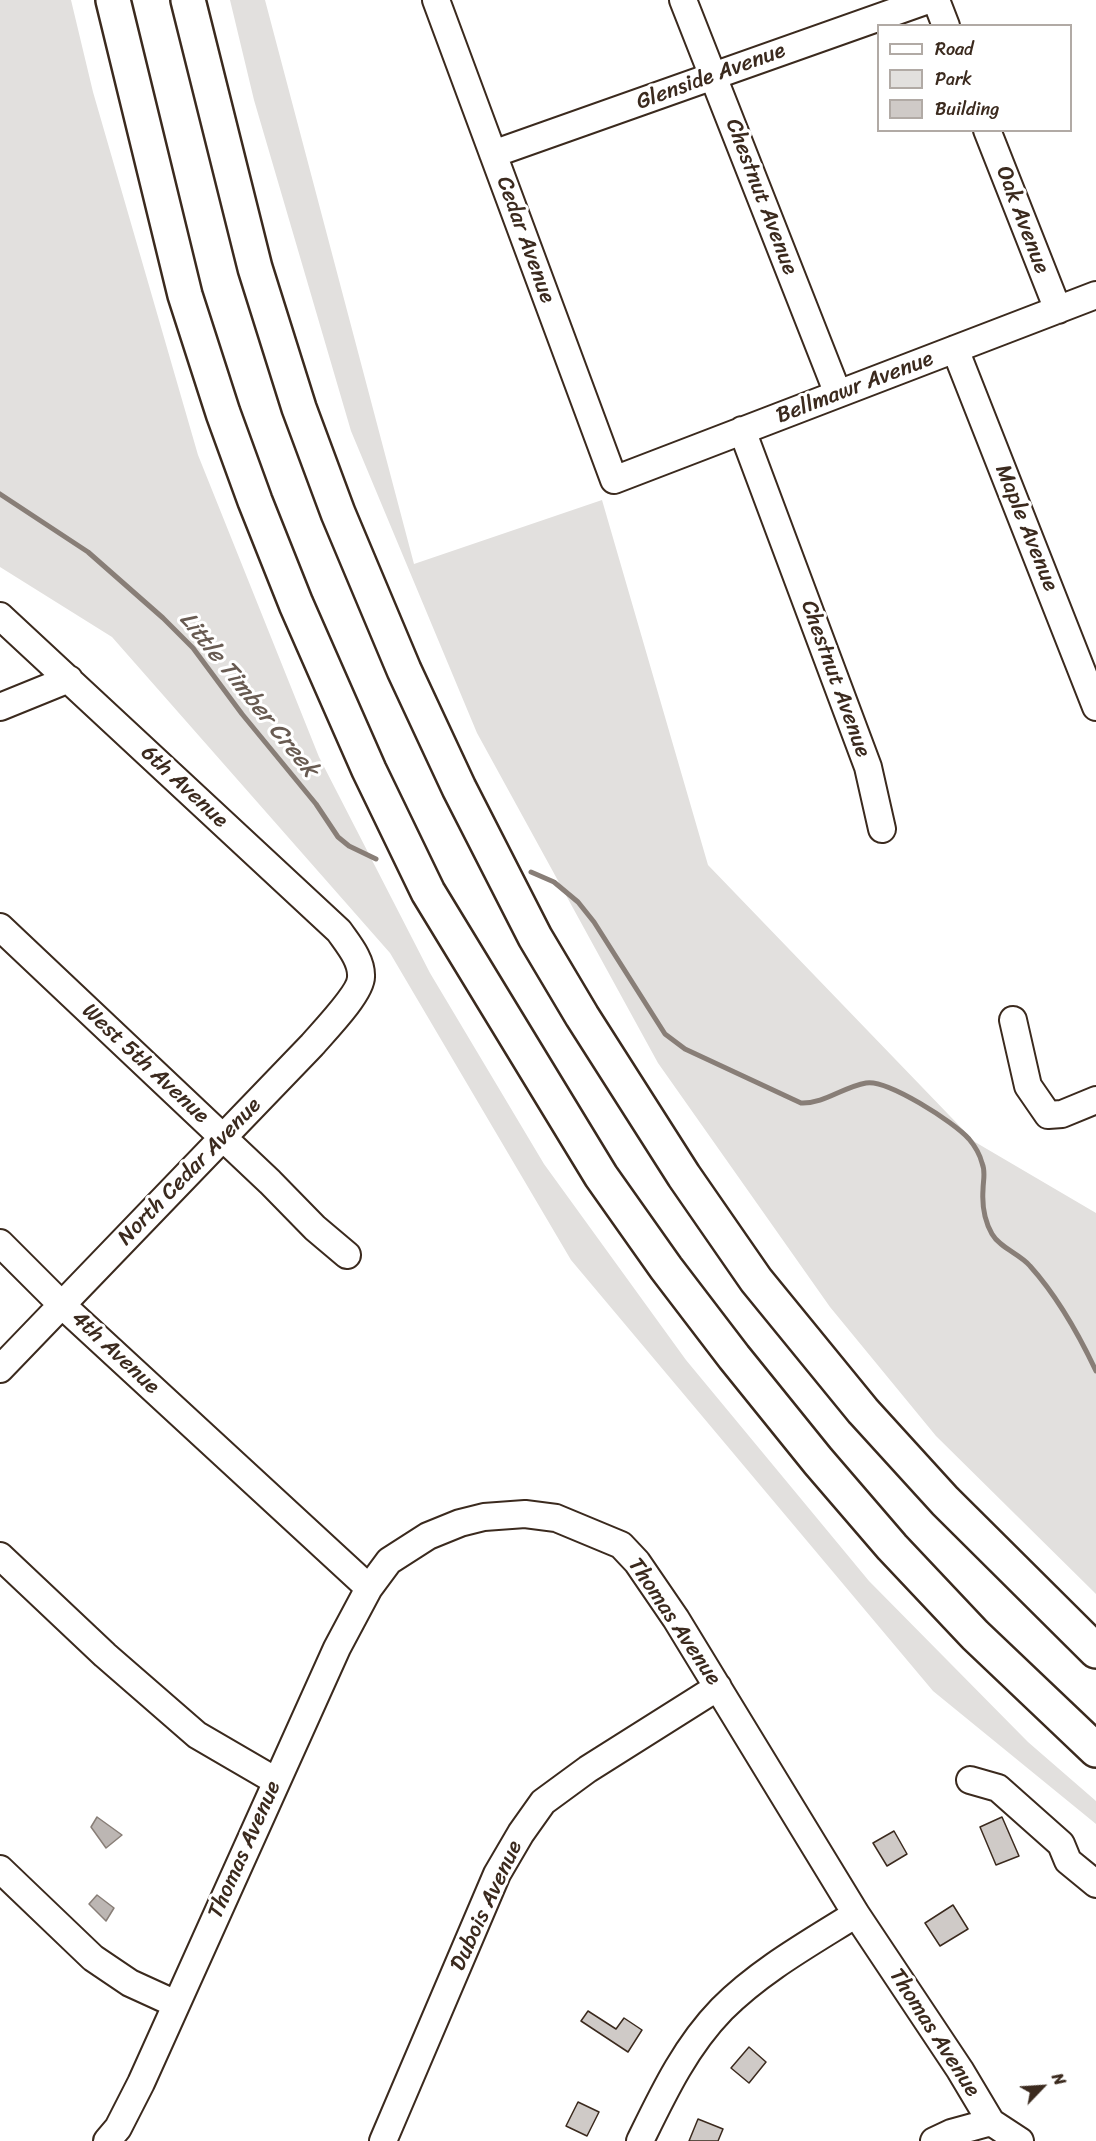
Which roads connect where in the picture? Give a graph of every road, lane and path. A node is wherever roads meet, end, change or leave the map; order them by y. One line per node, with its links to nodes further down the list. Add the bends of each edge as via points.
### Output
1 (113, 0): 35 (highway, via 185,295 223,413 296,604 428,892 601,1176 727,1348 892,1547 975,1635)
2 (188, 0): 33 (highway, via 255,268 299,408 404,670 535,937 684,1176 756,1280 892,1444)
3 (436, 0): 10 (street, Cedar Avenue)
4 (683, 0): 8 (street, Chestnut Avenue)
5 (928, 0): 8 (street, Glenside Avenue)
6 (936, 0): 7 (street)
7 (945, 24)
8 (713, 76): 10 (street, Glenside Avenue); 14 (street, Chestnut Avenue)
9 (988, 132): 12 (street, Oak Avenue)
10 (493, 154): 16 (street, Cedar Avenue)
11 (1096, 295): 12 (street, Bellmawr Avenue)
12 (1058, 310): 13 (street, Bellmawr Avenue)
13 (955, 350): 14 (street, Bellmawr Avenue); 19 (street, Maple Avenue)
14 (838, 394): 15 (street, Bellmawr Avenue)
15 (742, 430): 16 (street, Bellmawr Avenue); 21 (street, Chestnut Avenue, via 868,767)
16 (614, 480)
17 (0, 616): 18 (street, 6th Avenue)
18 (69, 680): 20 (street); 23 (street, 6th Avenue, via 339,931)
19 (1096, 706)
20 (0, 707)
21 (882, 829)
22 (0, 927): 26 (street, West 5th Avenue)
23 (358, 964): 26 (street, North Cedar Avenue, via 361,978 351,999)
24 (1013, 1020): 25 (street, via 1028,1086 1048,1115 1062,1114)
25 (1096, 1100)
26 (224, 1138): 28 (street, West 5th Avenue); 29 (street, North Cedar Avenue)
27 (0, 1243): 29 (street, 4th Avenue)
28 (347, 1255)
29 (62, 1305): 30 (street, North Cedar Avenue); 32 (street, 4th Avenue)
30 (0, 1369)
31 (0, 1556): 37 (street, via 197,1735)
32 (369, 1588): 34 (street, Thomas Avenue, via 389,1562 428,1536 460,1523 525,1514 556,1518 621,1545 670,1609); 37 (street, Thomas Avenue)
33 (1096, 1652)
34 (718, 1687): 40 (street, Thomas Avenue); 44 (street, Dubois Avenue, via 543,1802 497,1874)
35 (1096, 1750)
36 (970, 1780): 39 (street, via 998,1788 1061,1844 1068,1861)
37 (276, 1781): 41 (street, Thomas Avenue)
38 (0, 1869): 41 (street, via 93,1958 130,1983)
39 (1096, 1884)
40 (856, 1914): 42 (street, Thomas Avenue); 45 (street, via 780,1961 722,2009 670,2078)
41 (176, 2004): 43 (street, Thomas Avenue, via 141,2083)
42 (992, 2122): 46 (street); 47 (street)
43 (107, 2141)
44 (383, 2141)
45 (640, 2141)
46 (934, 2141)
47 (1020, 2141)

